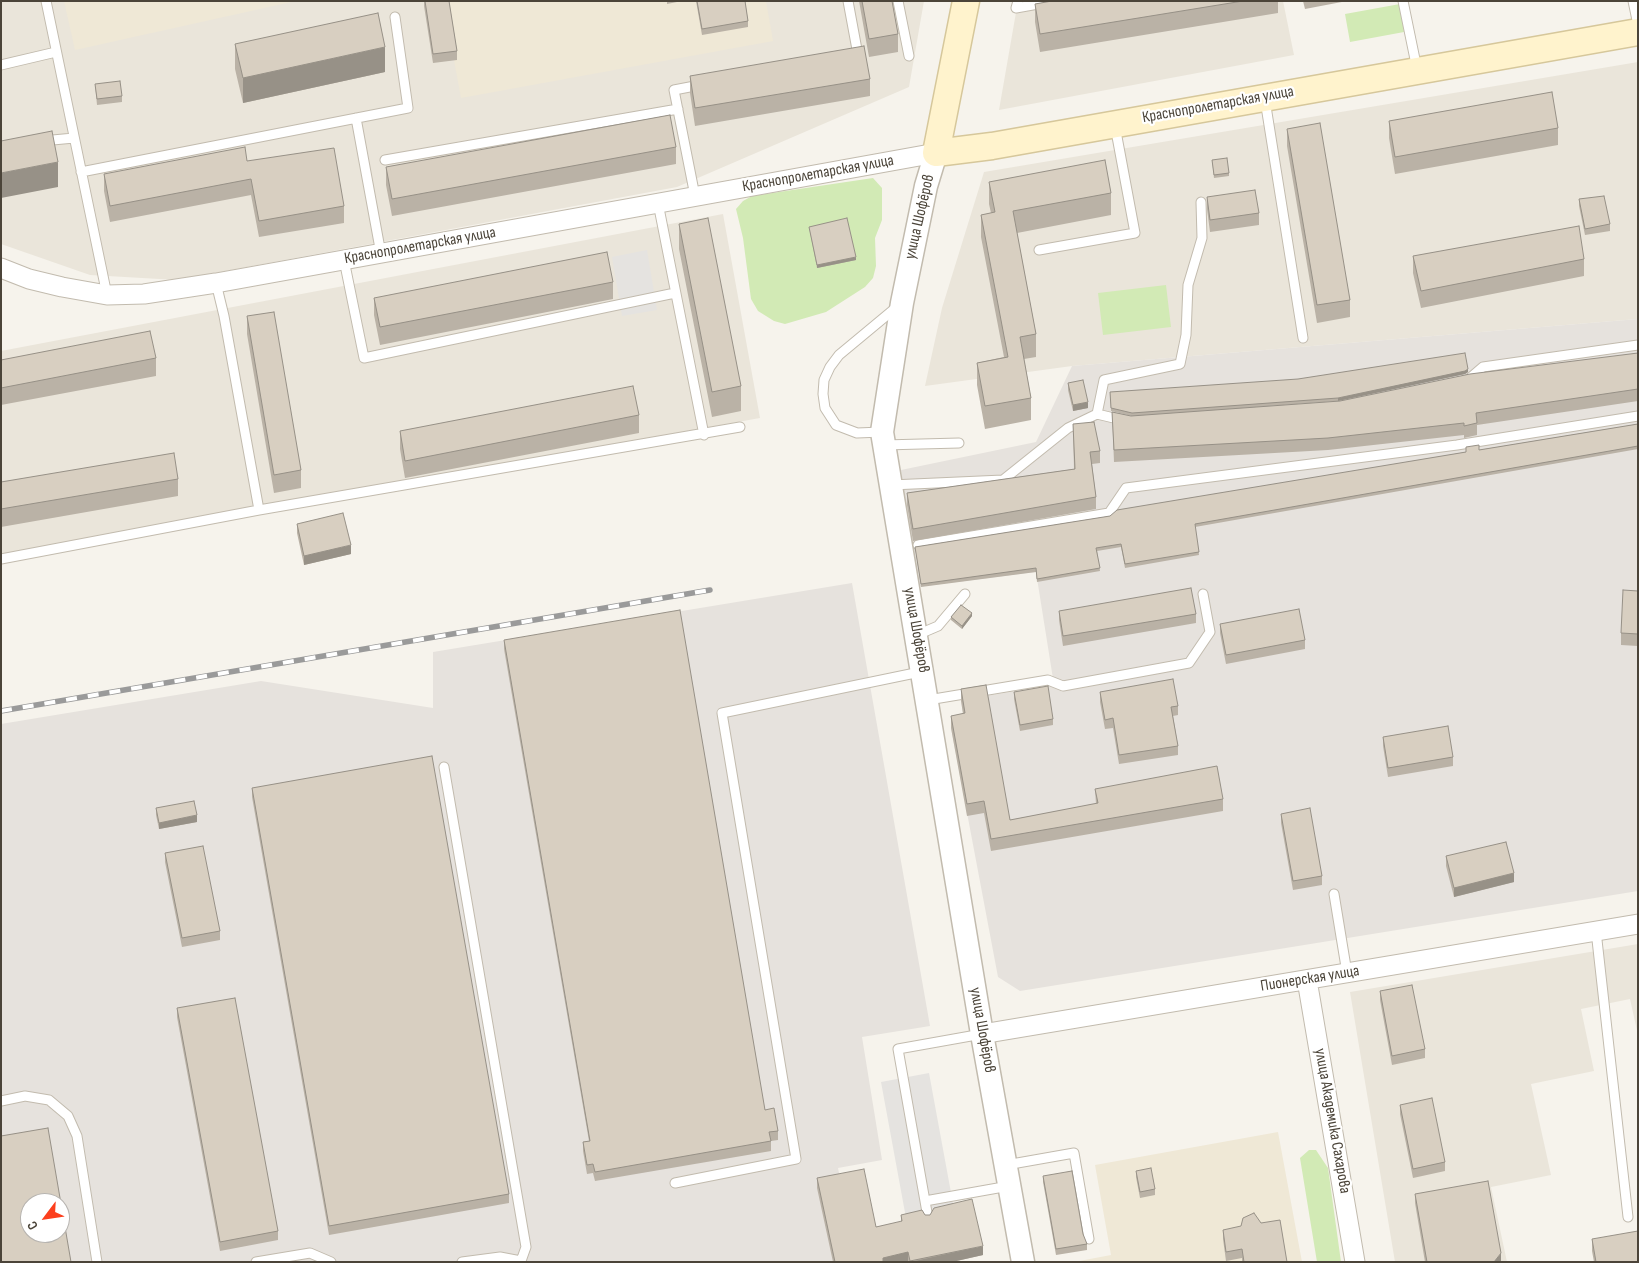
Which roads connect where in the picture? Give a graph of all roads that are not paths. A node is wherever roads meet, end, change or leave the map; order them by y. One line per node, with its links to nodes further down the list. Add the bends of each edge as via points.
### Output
1 (46, 1): 12 (lane)
2 (848, 1): 14 (lane, via 858,55)
3 (898, 1): 13 (lane)
4 (966, 1): 24 (main road, улица Шофёров)
5 (1018, 1): 6 (lane, via 1016,8)
6 (1055, 1)
7 (1403, 1): 16 (lane)
8 (1633, 1): 10 (lane)
9 (396, 17): 20 (lane, via 408,108)
10 (1638, 25)
11 (1638, 32): 16 (main road, Краснопролетарская улица)
12 (56, 52): 15 (lane); 22 (lane)
13 (909, 56)
14 (848, 57)
15 (1, 65)
16 (1417, 71): 18 (main road, Краснопролетарская улица)
17 (713, 83): 19 (lane, via 674,90)
18 (1265, 97): 21 (main road, Краснопролетарская улица); 38 (lane)
19 (678, 109): 25 (lane); 27 (lane)
20 (356, 118): 26 (lane); 31 (lane)
21 (1114, 123): 24 (main road, Краснопролетарская улица); 30 (lane, via 1135,233)
22 (74, 138): 23 (lane); 26 (lane)
23 (29, 142)
24 (936, 153): 27 (street, Краснопролетарская улица); 37 (street, улица Шофёров)
25 (385, 160)
26 (81, 172): 36 (lane)
27 (695, 196): 29 (street, Краснопролетарская улица)
28 (1201, 202): 41 (lane, via 1202,238 1188,285 1186,335 1180,364 1104,380)
29 (658, 203): 31 (street, Краснопролетарская улица); 35 (lane)
30 (1039, 250)
31 (380, 254): 32 (street, Краснопролетарская улица)
32 (344, 260): 34 (street, Краснопролетарская улица); 35 (lane, via 364,358)
33 (1, 268): 36 (street, Краснопролетарская улица, via 45,283)
34 (216, 284): 36 (street, Краснопролетарская улица, via 144,294); 49 (lane)
35 (675, 293): 45 (lane)
36 (107, 295)
37 (902, 303): 46 (street, улица Шофёров); 46 (lane, via 839,355 824,380 825,408 836,425)
38 (1303, 338)
39 (1638, 345): 40 (lane, via 1484,367 1468,380)
40 (1458, 382)
41 (1097, 414): 43 (lane); 48 (lane, via 1068,428 1004,480)
42 (1638, 416): 50 (lane, via 1457,445 1126,488 1108,513)
43 (1131, 422)
44 (740, 427): 45 (lane)
45 (704, 435): 49 (lane)
46 (883, 438): 47 (lane); 48 (street, улица Шофёров)
47 (959, 443)
48 (891, 485): 54 (street, улица Шофёров)
49 (259, 510): 51 (lane)
50 (918, 545)
51 (1, 559)
52 (965, 594): 54 (lane, via 938,626)
53 (1203, 594): 56 (lane, via 1210,632 1189,663 1063,686 1048,680)
54 (916, 635): 55 (street, улица Шофёров)
55 (923, 672): 56 (street, улица Шофёров); 66 (lane, via 722,713 796,1159)
56 (928, 700): 63 (street, улица Шофёров)
57 (444, 767): 75 (lane, via 526,1248)
58 (1334, 894): 61 (lane)
59 (1638, 924): 60 (street, Пионерская улица)
60 (1596, 931): 61 (street, Пионерская улица); 68 (lane)
61 (1347, 973): 62 (street, Пионерская улица)
62 (1306, 980): 63 (street, Пионерская улица); 77 (street, улица Академика Сахарова)
63 (982, 1034): 65 (street, улица Шофёров); 67 (lane, via 898,1049)
64 (1, 1101): 71 (lane, via 25,1096 49,1100 68,1116 77,1136)
65 (1007, 1176): 67 (lane); 70 (lane, via 1074,1153); 76 (street, улица Шофёров)
66 (675, 1183)
67 (925, 1201): 69 (lane)
68 (1628, 1217)
69 (928, 1218)
70 (1089, 1239)
71 (98, 1262)
72 (256, 1262): 73 (lane, via 310,1253)
73 (331, 1262)
74 (462, 1262): 75 (lane, via 500,1257)
75 (521, 1262)
76 (1023, 1262)
77 (1356, 1262)

